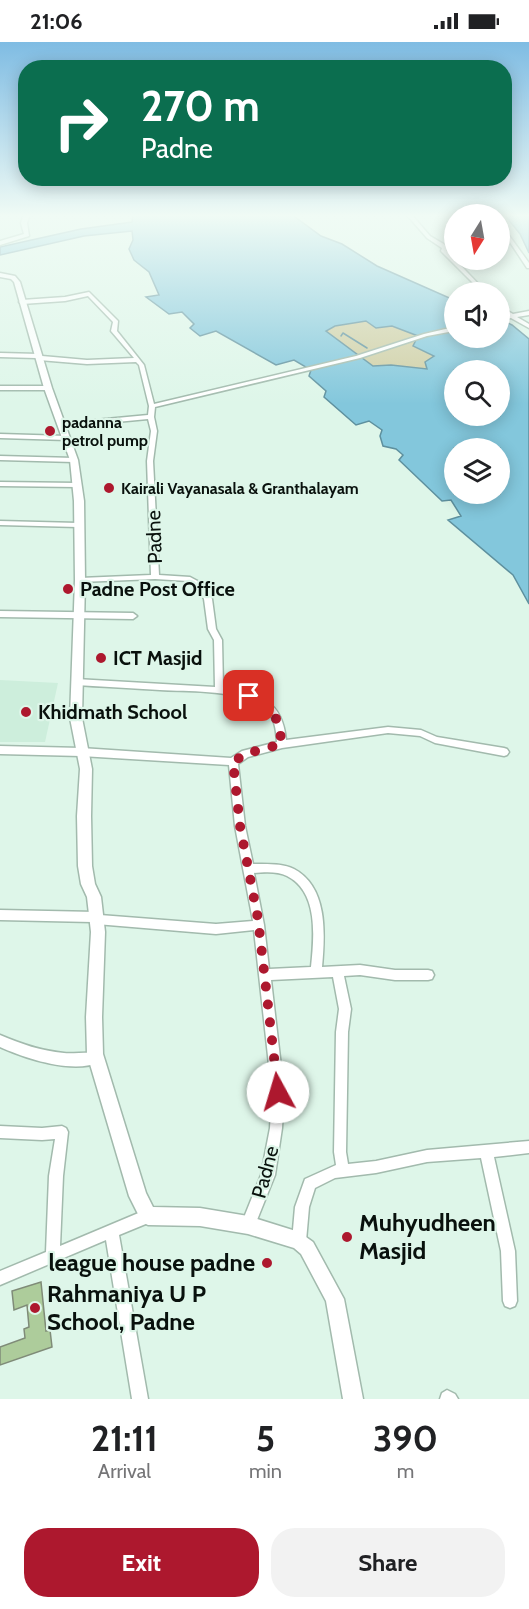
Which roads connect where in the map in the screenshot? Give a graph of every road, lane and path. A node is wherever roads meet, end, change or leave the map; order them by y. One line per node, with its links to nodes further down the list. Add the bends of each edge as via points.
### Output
1 (9, 277): 2 (main road, via 16,279)
2 (22, 302): 9 (main road); 10 (street, via 89,294 116,322 114,331)
3 (529, 313): 4 (street)
4 (510, 316)
5 (510, 319): 6 (street)
6 (529, 326)
7 (444, 331): 13 (street, via 369,355)
8 (0, 355): 9 (street)
9 (39, 357): 10 (street, via 87,362); 12 (main road)
10 (138, 360): 13 (street, Padne, via 145,372)
11 (0, 388): 12 (street)
12 (48, 388): 15 (main road)
13 (152, 406): 14 (street, Padne)
14 (151, 417): 15 (street); 23 (street, Padne)
15 (65, 432): 16 (street); 18 (main road)
16 (0, 436)
17 (0, 458): 18 (street)
18 (74, 460): 20 (main road)
19 (0, 484): 20 (street)
20 (77, 485): 22 (main road)
21 (0, 523): 22 (street)
22 (78, 525): 24 (main road)
23 (155, 577): 24 (street); 29 (street, Padne, via 190,579 201,585 218,640)
24 (80, 580): 26 (main road)
25 (0, 614): 26 (street)
26 (79, 616): 27 (street); 28 (main road)
27 (133, 616)
28 (76, 682): 29 (street); 32 (main road)
29 (219, 690): 30 (street, via 249,696 264,704 278,719)
30 (282, 744): 33 (street, via 388,730 420,733 435,740); 34 (street, via 245,754)
31 (0, 750): 32 (street)
32 (81, 752): 34 (street); 37 (main road, via 86,770 85,866)
33 (504, 752)
34 (233, 762): 35 (street, Padne)
35 (248, 869): 38 (street, Padne); 39 (street, via 289,872 311,892 318,929)
36 (0, 915): 37 (street)
37 (96, 918): 38 (street, via 216,928); 44 (main road)
38 (259, 926): 41 (street, Padne)
39 (316, 972): 40 (street); 41 (street)
40 (338, 972): 42 (street); 48 (street, via 345,1009 340,1152)
41 (264, 975): 50 (street, Padne, via 278,1092 276,1128 268,1175)
42 (428, 975)
43 (0, 1041): 44 (street, via 16,1049 80,1062)
44 (97, 1058): 49 (main road, via 138,1196)
45 (0, 1132): 53 (street, via 62,1132)
46 (529, 1147): 47 (street)
47 (486, 1150): 48 (street); 55 (street, via 508,1251)
48 (343, 1171): 52 (street, via 310,1184 302,1207)
49 (148, 1216): 50 (main road, via 200,1217); 51 (street)
50 (248, 1226): 52 (main road)
51 (111, 1231): 53 (street); 56 (street)
52 (300, 1241): 57 (main road, via 335,1299)
53 (53, 1255): 54 (street)
54 (0, 1278)
55 (510, 1301)
56 (140, 1399)
57 (352, 1399)

